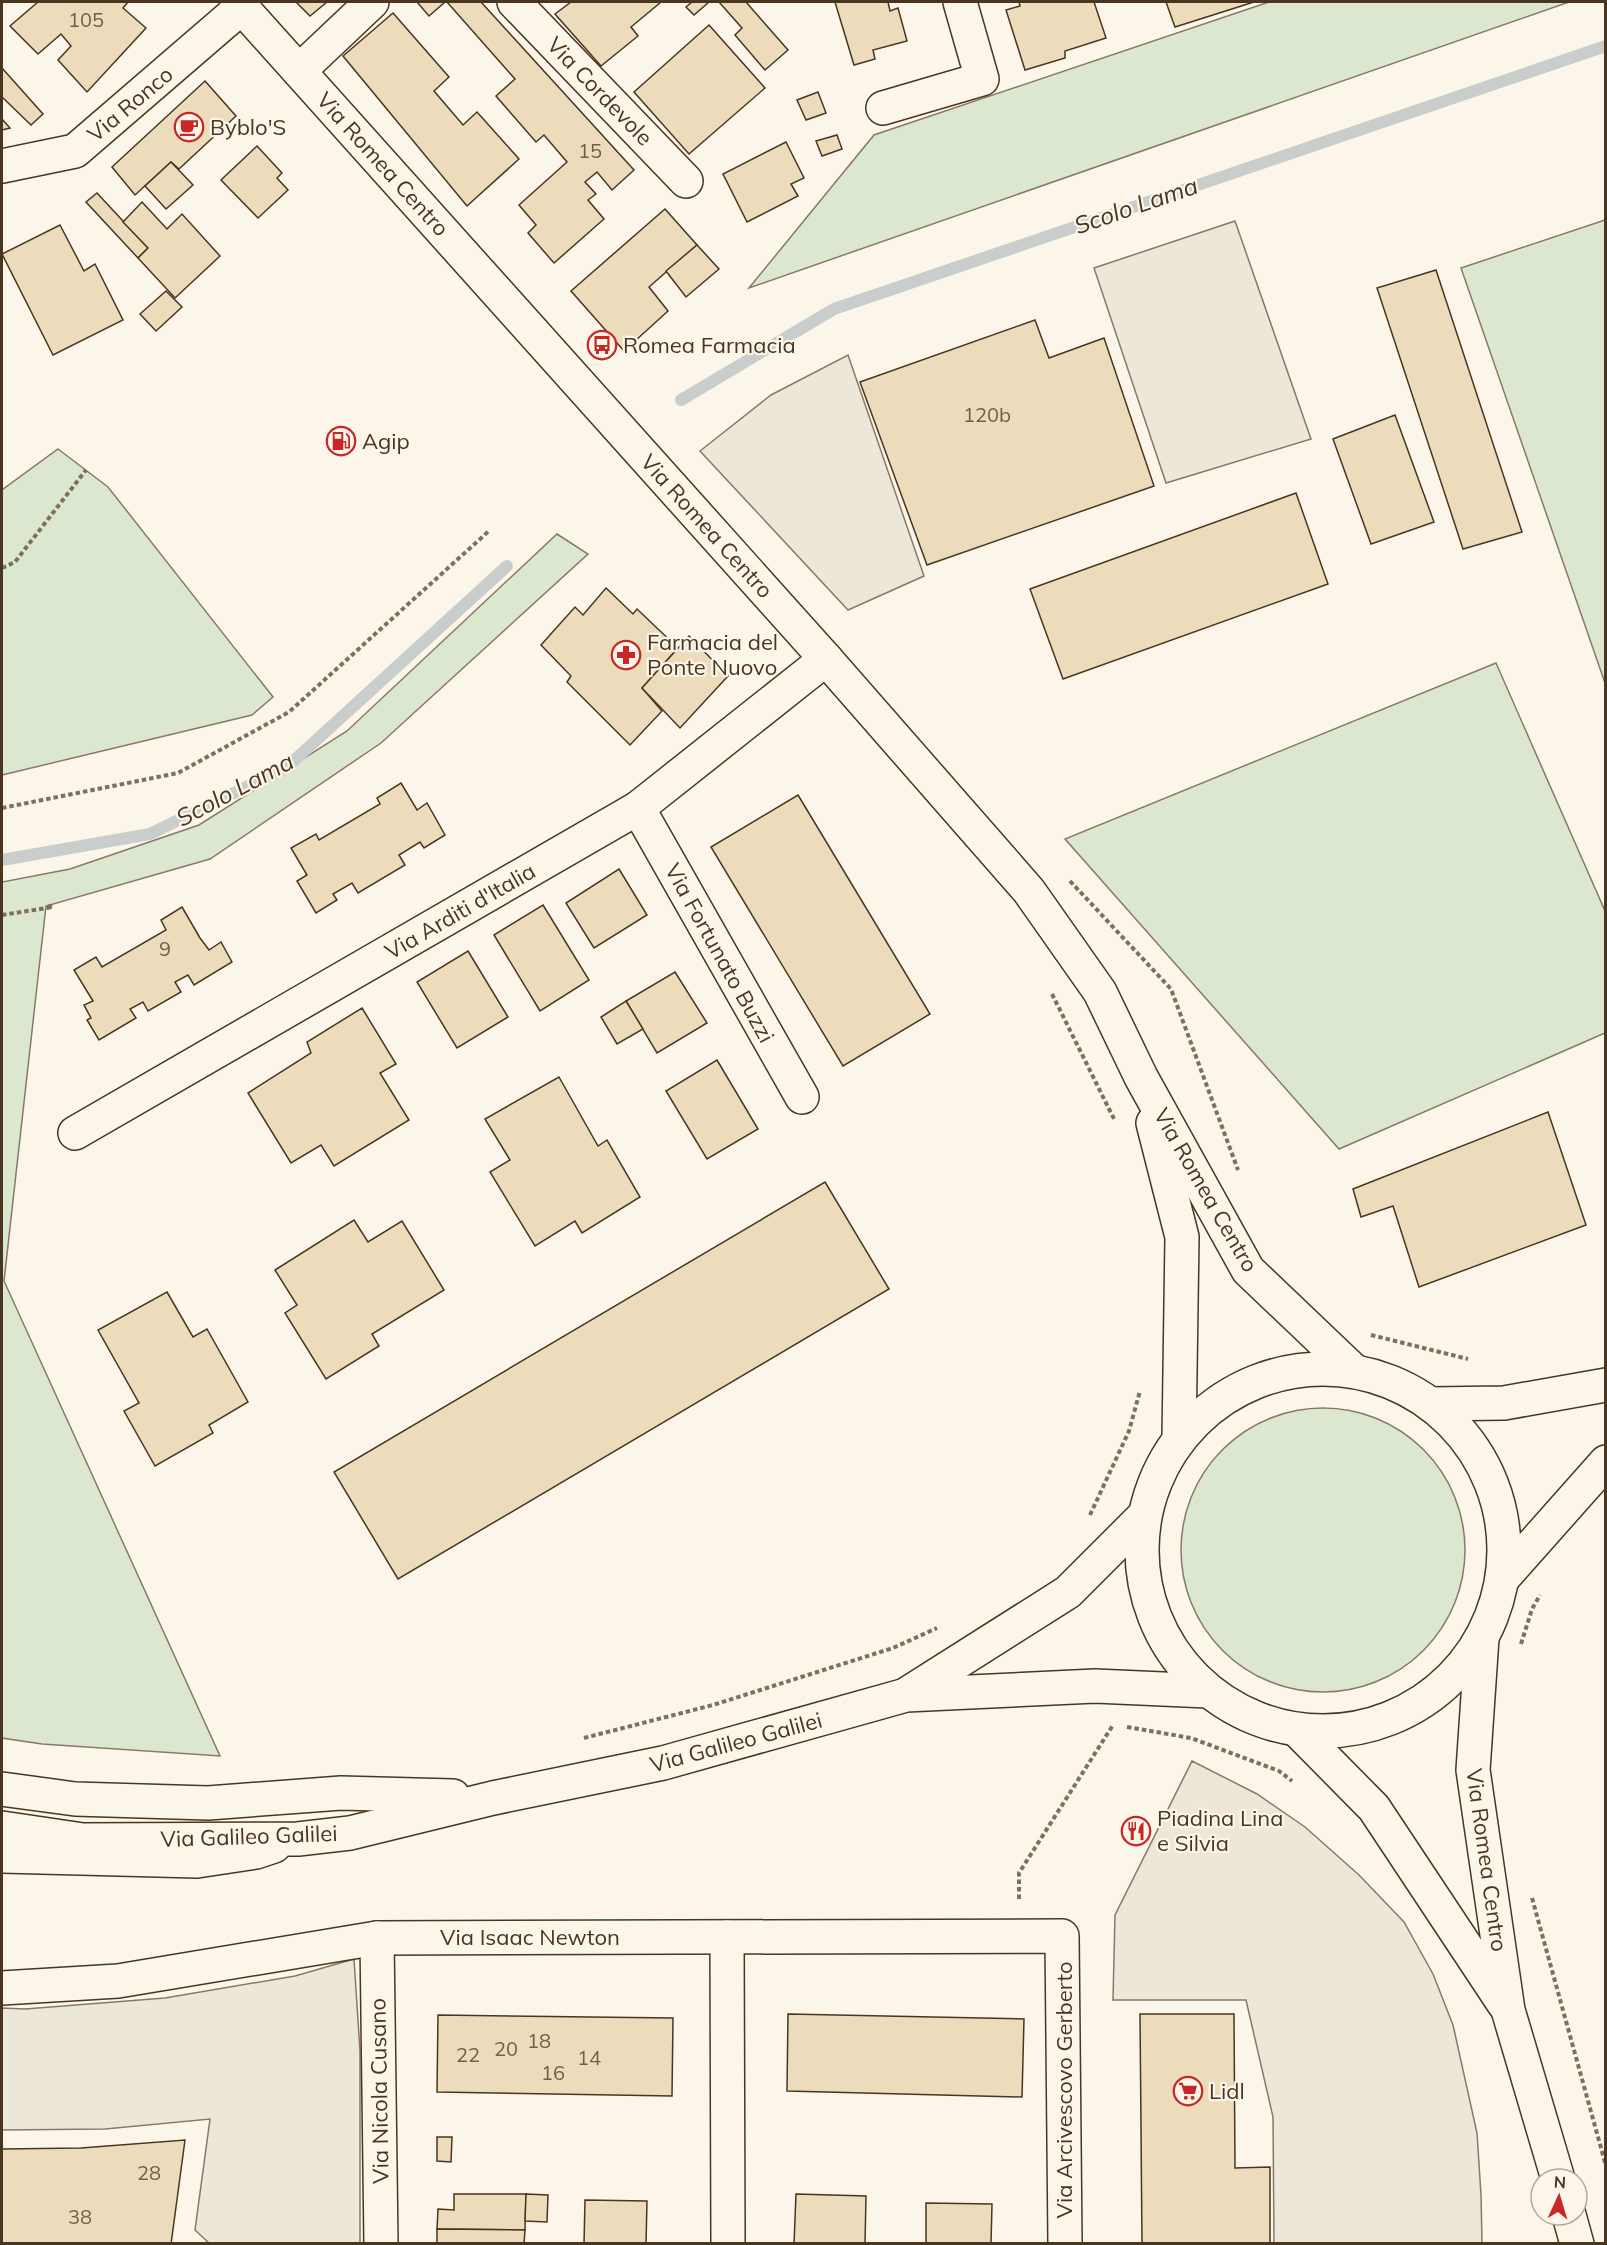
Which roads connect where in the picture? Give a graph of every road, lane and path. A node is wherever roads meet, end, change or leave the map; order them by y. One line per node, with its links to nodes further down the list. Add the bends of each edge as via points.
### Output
1 (372, 2): 5 (street)
2 (514, 2): 8 (street, Via Cordevole)
3 (960, 2): 6 (street, via 982,79)
4 (239, 4): 5 (street, Via Romea Centro); 7 (street, Via Ronco, via 75,151)
5 (299, 71): 12 (street, Via Romea Centro)
6 (883, 108)
7 (2, 166)
8 (686, 181)
9 (86, 470): 11 (path, via 15,562)
10 (490, 530): 13 (path, via 289,712 178,773)
11 (2, 568)
12 (826, 659): 14 (street, Via Arditi d'Italia); 19 (street, Via Romea Centro, via 1029,891 1100,992)
13 (2, 808)
14 (638, 808): 20 (street, Via Fortunato Buzzi); 22 (street, Via Arditi d'Italia)
15 (46, 906): 16 (path, via 53,907)
16 (2, 915)
17 (1047, 985): 21 (path)
18 (1171, 989): 23 (path)
19 (1141, 1077): 26 (street, Via Romea Centro, via 1248,1270); 30 (street, Via Romea Centro, via 1182,1237)
20 (802, 1097)
21 (1118, 1128)
22 (75, 1133)
23 (1239, 1174)
24 (1369, 1334): 25 (path)
25 (1468, 1359)
26 (1354, 1371): 29 (street, via 1394,1383); 30 (street, via 1305,1369 1257,1381 1214,1404)
27 (1605, 1385): 29 (street, via 1504,1403)
28 (1142, 1386): 32 (path, via 1130,1431)
29 (1430, 1404): 34 (street, via 1460,1430 1482,1463 1498,1499 1505,1538)
30 (1179, 1439): 33 (street, via 1163,1463)
31 (1605, 1462): 34 (street)
32 (1090, 1515)
33 (1144, 1516): 39 (street, via 1142,1565 1152,1613 1175,1655); 40 (street, Via Galileo Galilei, via 1068,1592)
34 (1503, 1578): 37 (street, via 1496,1609)
35 (1543, 1591): 38 (path, via 1532,1609)
36 (943, 1625): 42 (path, via 893,1648 713,1705)
37 (1482, 1638): 41 (street, via 1449,1681 1404,1713 1352,1729); 57 (street, Via Romea Centro, via 1473,1770)
38 (1518, 1651)
39 (1208, 1691): 40 (street, Via Galileo Galilei, via 1095,1686); 41 (street, via 1250,1716)
40 (906, 1695): 45 (street, Via Galileo Galilei, via 663,1763)
41 (1297, 1730): 57 (street, Via Romea Centro, via 1374,1808)
42 (577, 1740)
43 (1298, 1786): 52 (path, via 1279,1771 1191,1738 1112,1725 1020,1873)
44 (2, 1789): 46 (street, Via Galileo Galilei)
45 (494, 1798): 46 (street, Via Galileo Galilei, via 341,1793 208,1803); 49 (street, Via Galileo Galilei, via 350,1833)
46 (75, 1799): 47 (street, via 43,1811)
47 (2, 1806)
48 (2, 1828): 49 (street, Via Galileo Galilei, via 83,1839)
49 (298, 1839): 50 (street, via 255,1852 197,1861)
50 (2, 1856)
51 (1529, 1887): 58 (path)
52 (1019, 1936): 53 (street, Via Isaac Newton); 54 (street, Via Isaac Newton)
53 (1062, 1936): 63 (street, Via Arcivescovo Gerberto)
54 (727, 1937): 55 (street, Via Isaac Newton); 62 (street)
55 (377, 1938): 56 (street, Via Isaac Newton, via 118,1981); 61 (street, Via Nicola Cusano)
56 (2, 1988)
57 (1508, 2010): 59 (street, Via Romea Centro)
58 (1605, 2166)
59 (1554, 2167)
60 (1572, 2227): 64 (street)
61 (381, 2244)
62 (728, 2244)
63 (1065, 2244)
64 (1577, 2244)

